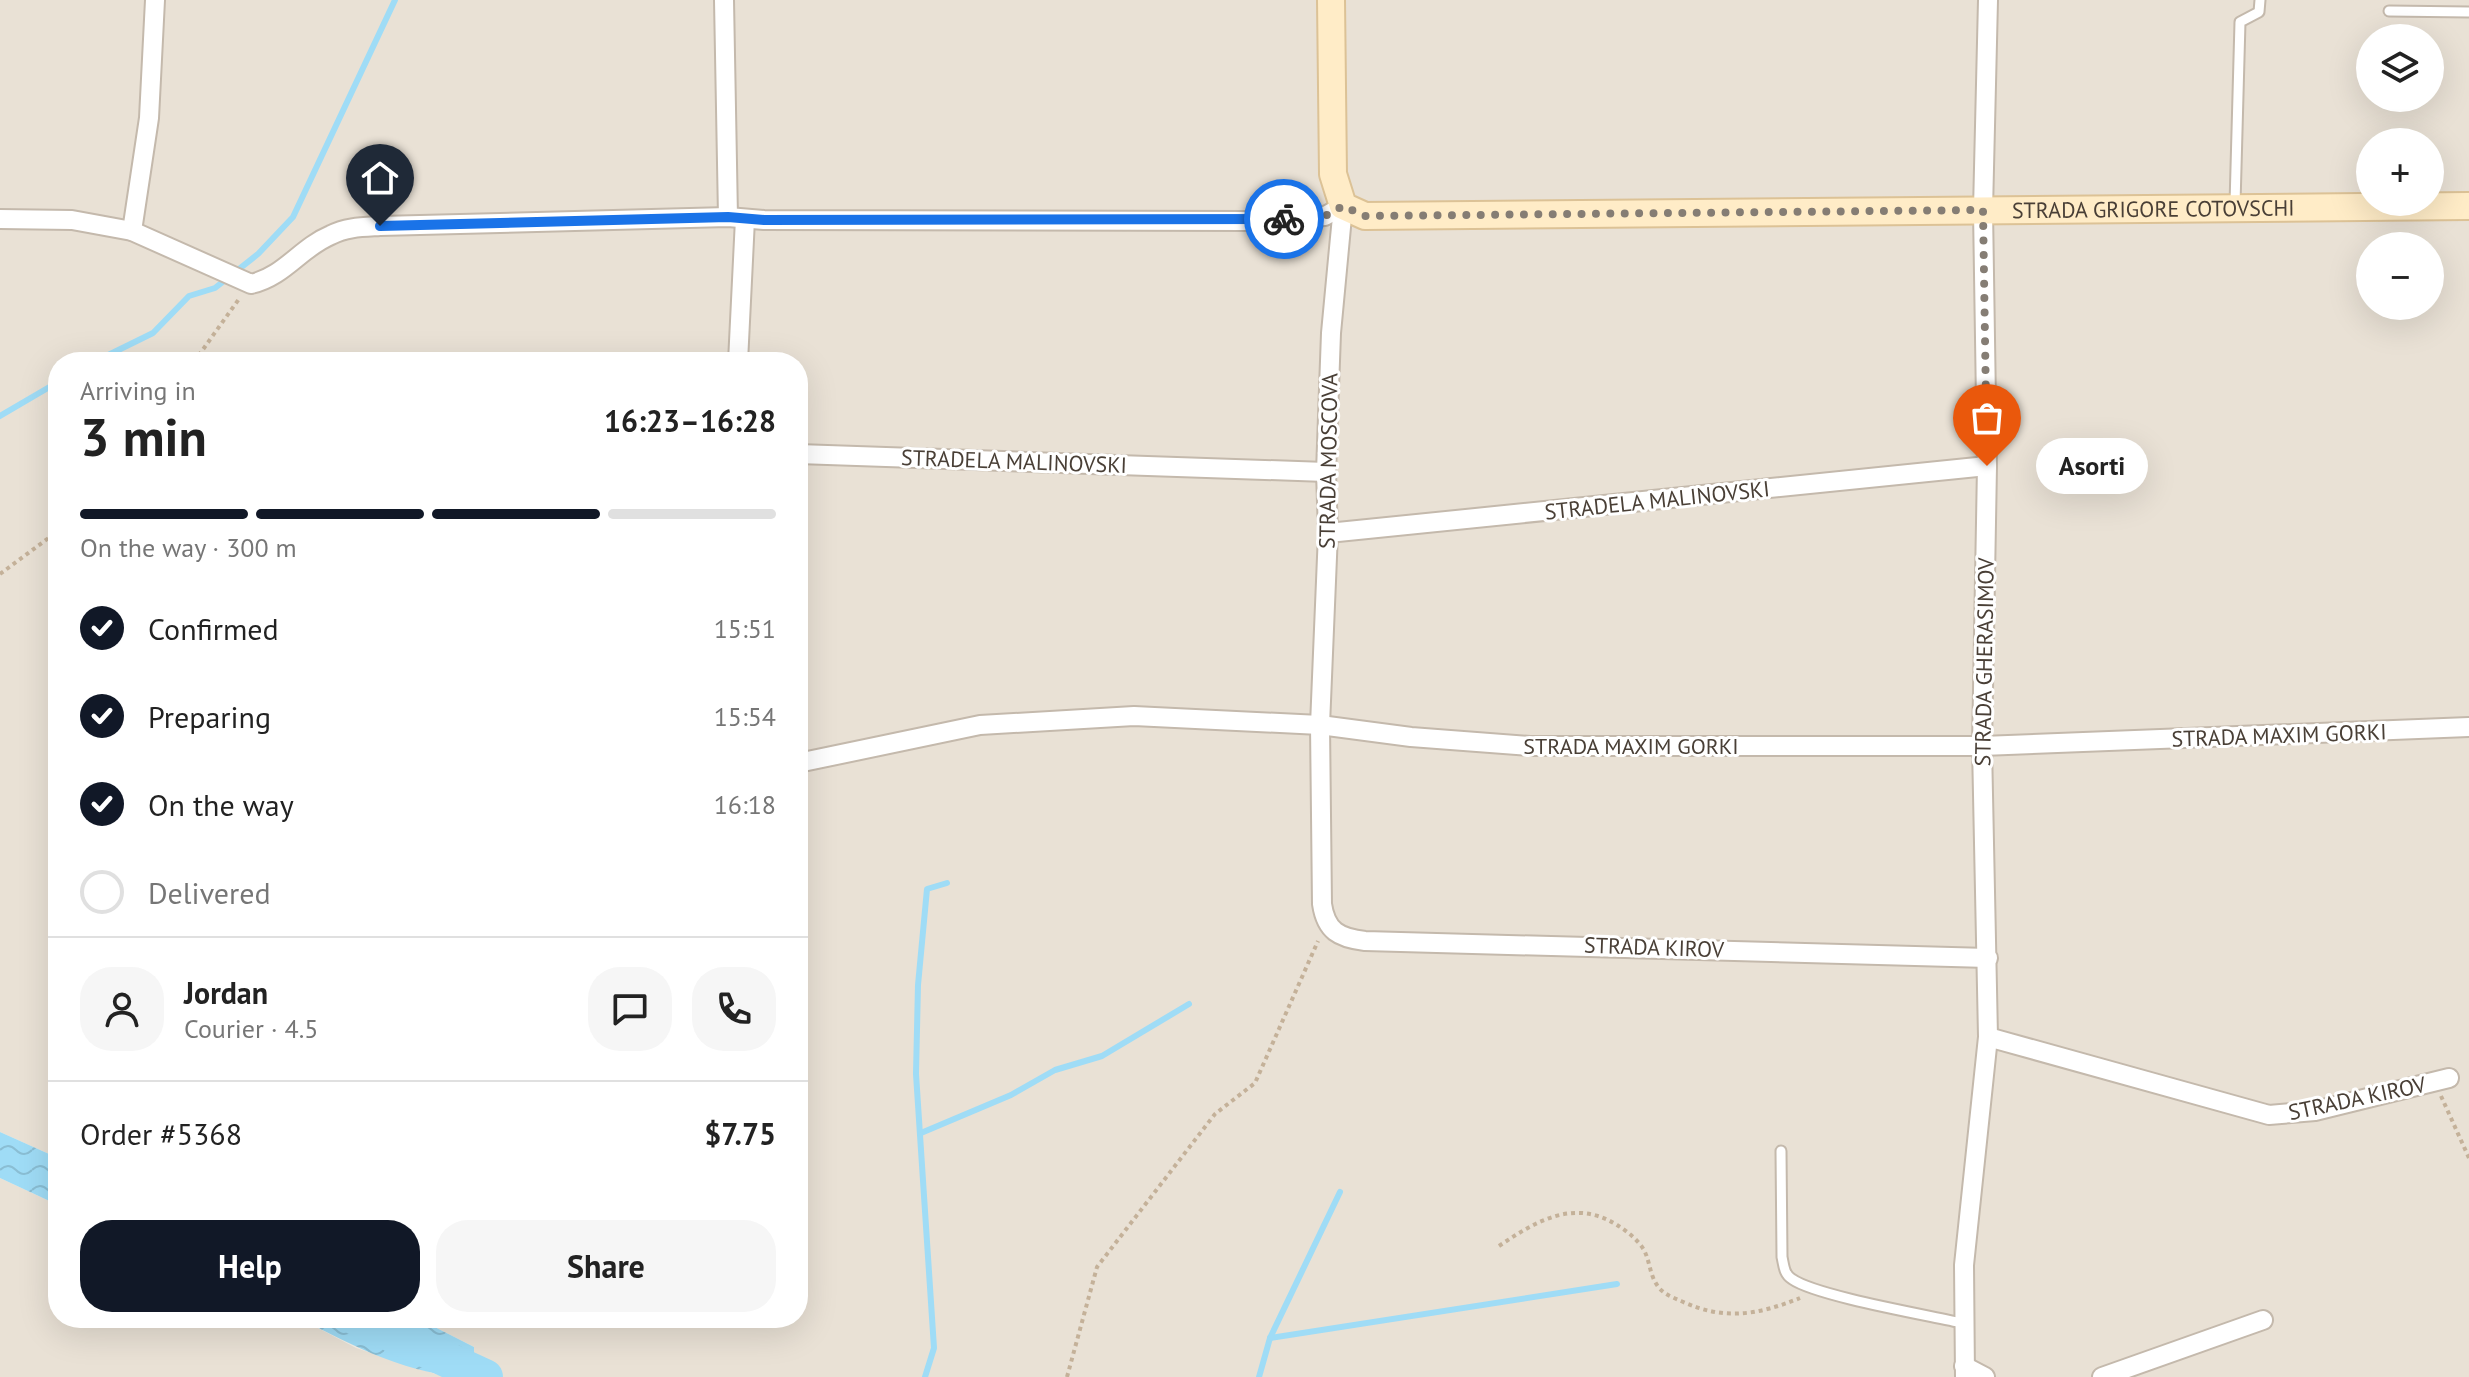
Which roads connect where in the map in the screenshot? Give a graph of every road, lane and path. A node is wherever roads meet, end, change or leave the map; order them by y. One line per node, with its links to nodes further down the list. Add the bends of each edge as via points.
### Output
1 (155, 0): 14 (street, via 149,118)
2 (724, 0): 12 (street)
3 (1331, 0): 8 (street, STRADA MOSCOVA, via 1333,174)
4 (1988, 0): 11 (street, STRADA GHERASIMOV)
5 (2260, 0): 10 (lane, via 2259,12 2240,22)
6 (2389, 11): 7 (lane)
7 (2469, 12)
8 (1343, 206): 11 (street, STRADA GRIGORE COTOVSCHI, via 1365,216); 12 (street, via 1325,216 1249,221); 20 (street, STRADA MOSCOVA)
9 (2469, 206): 10 (street, STRADA GRIGORE COTOVSCHI)
10 (2235, 208): 11 (street, STRADA GRIGORE COTOVSCHI)
11 (1983, 210): 19 (street, STRADA GHERASIMOV)
12 (736, 218): 15 (street, via 348,228 327,236 268,280); 17 (street)
13 (0, 219): 14 (street, via 72,220)
14 (132, 231): 15 (street)
15 (251, 284): 16 (path)
16 (201, 352)
17 (738, 352)
18 (808, 454): 20 (street, STRADELA MALINOVSKI)
19 (1987, 466): 21 (street, STRADELA MALINOVSKI); 26 (street, STRADA GHERASIMOV)
20 (1326, 472): 21 (street, STRADA MOSCOVA)
21 (1328, 533): 24 (street, STRADA MOSCOVA)
22 (48, 538): 23 (path)
23 (0, 574)
24 (1320, 725): 26 (street, STRADA MAXIM GORKI, via 1530,746); 27 (street, STRADA MAXIM GORKI, via 1134,716 1033,720 980,725); 28 (street, STRADA MOSCOVA)
25 (2469, 727): 26 (street, STRADA MAXIM GORKI)
26 (1982, 746): 29 (street, STRADA GHERASIMOV)
27 (808, 761)
28 (1326, 924): 29 (street, STRADA KIROV, via 1336,934 1365,941); 40 (path, via 1255,1083 1215,1114 1097,1267)
29 (1988, 958): 30 (street, STRADA GHERASIMOV)
30 (1988, 1037): 32 (street, STRADA KIROV, via 2269,1115 2315,1111); 38 (street, STRADA GHERASIMOV)
31 (2449, 1078): 32 (street, STRADA KIROV)
32 (2428, 1083): 34 (path, via 2440,1095)
33 (1781, 1151): 36 (lane, via 1786,1274)
34 (2469, 1158)
35 (1499, 1246): 36 (path, via 1530,1225 1577,1211 1628,1232 1645,1251 1649,1276 1663,1293 1696,1308 1746,1316)
36 (1821, 1290): 38 (lane)
37 (2263, 1320): 42 (street)
38 (1962, 1323): 39 (street, STRADA GHERASIMOV)
39 (1964, 1371): 41 (street)
40 (1067, 1377)
41 (1985, 1377)
42 (2102, 1377)

